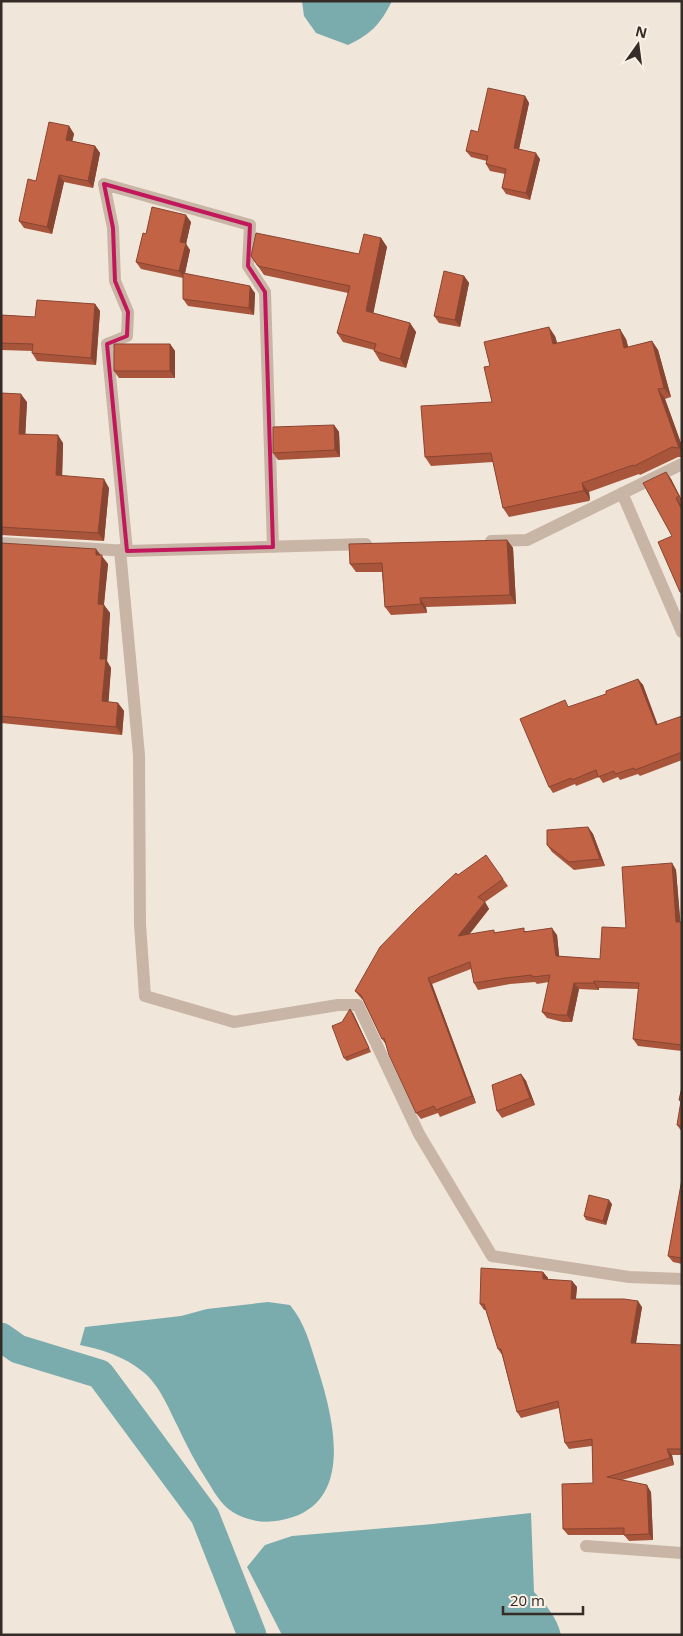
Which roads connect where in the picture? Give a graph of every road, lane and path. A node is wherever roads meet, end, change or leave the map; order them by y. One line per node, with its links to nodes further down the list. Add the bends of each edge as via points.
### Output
1 (682, 464): 2 (street)
2 (622, 493): 3 (street, via 527,540); 8 (street)
3 (478, 541)
4 (1, 543): 7 (street)
5 (381, 544): 6 (street)
6 (273, 547): 7 (street); 7 (street, via 265,292 248,266 250,225 104,184 113,228 115,280 128,312 127,336 106,344)
7 (123, 551): 9 (street, via 139,754 140,924 145,996 234,1022 338,1005 358,1005 419,1134 492,1256 629,1277)
8 (682, 632)
9 (682, 1279)
10 (586, 1546): 11 (street)
11 (682, 1554)

